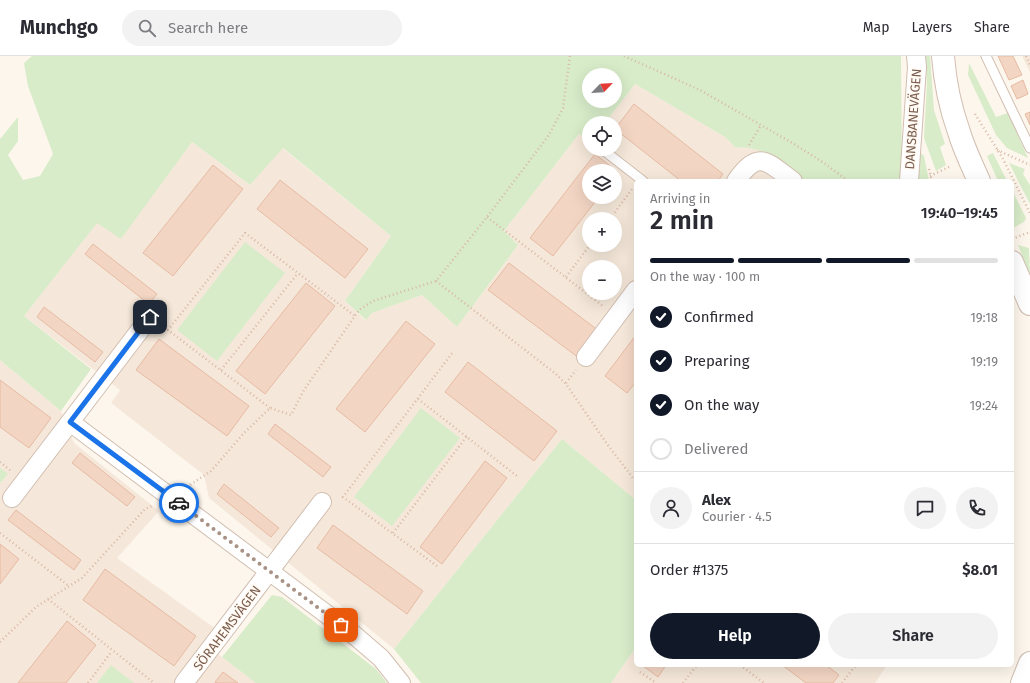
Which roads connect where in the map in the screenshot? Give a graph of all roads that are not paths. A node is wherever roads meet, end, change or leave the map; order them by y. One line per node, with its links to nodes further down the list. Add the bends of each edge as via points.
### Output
1 (916, 56): 9 (street, DANSBANEVÄGEN)
2 (943, 56): 10 (street, via 951,107)
3 (986, 56): 4 (lane)
4 (1030, 148)
5 (611, 156): 6 (lane)
6 (640, 179)
7 (737, 179): 8 (street, via 744,169 758,161 766,162)
8 (790, 179)
9 (909, 179)
10 (978, 179)
11 (1014, 269): 13 (street)
12 (634, 293): 15 (street)
13 (1022, 295)
14 (150, 317): 16 (street)
15 (586, 357)
16 (70, 422): 17 (street); 19 (street, SÖRAHEMSVÄGEN)
17 (12, 498)
18 (322, 502): 19 (street, SÖRAHEMSVÄGEN)
19 (269, 572): 21 (street, SÖRAHEMSVÄGEN); 22 (street, SÖRAHEMSVÄGEN, via 353,634 381,658)
20 (1030, 663): 23 (street)
21 (184, 683)
22 (401, 683)
23 (1022, 683)

